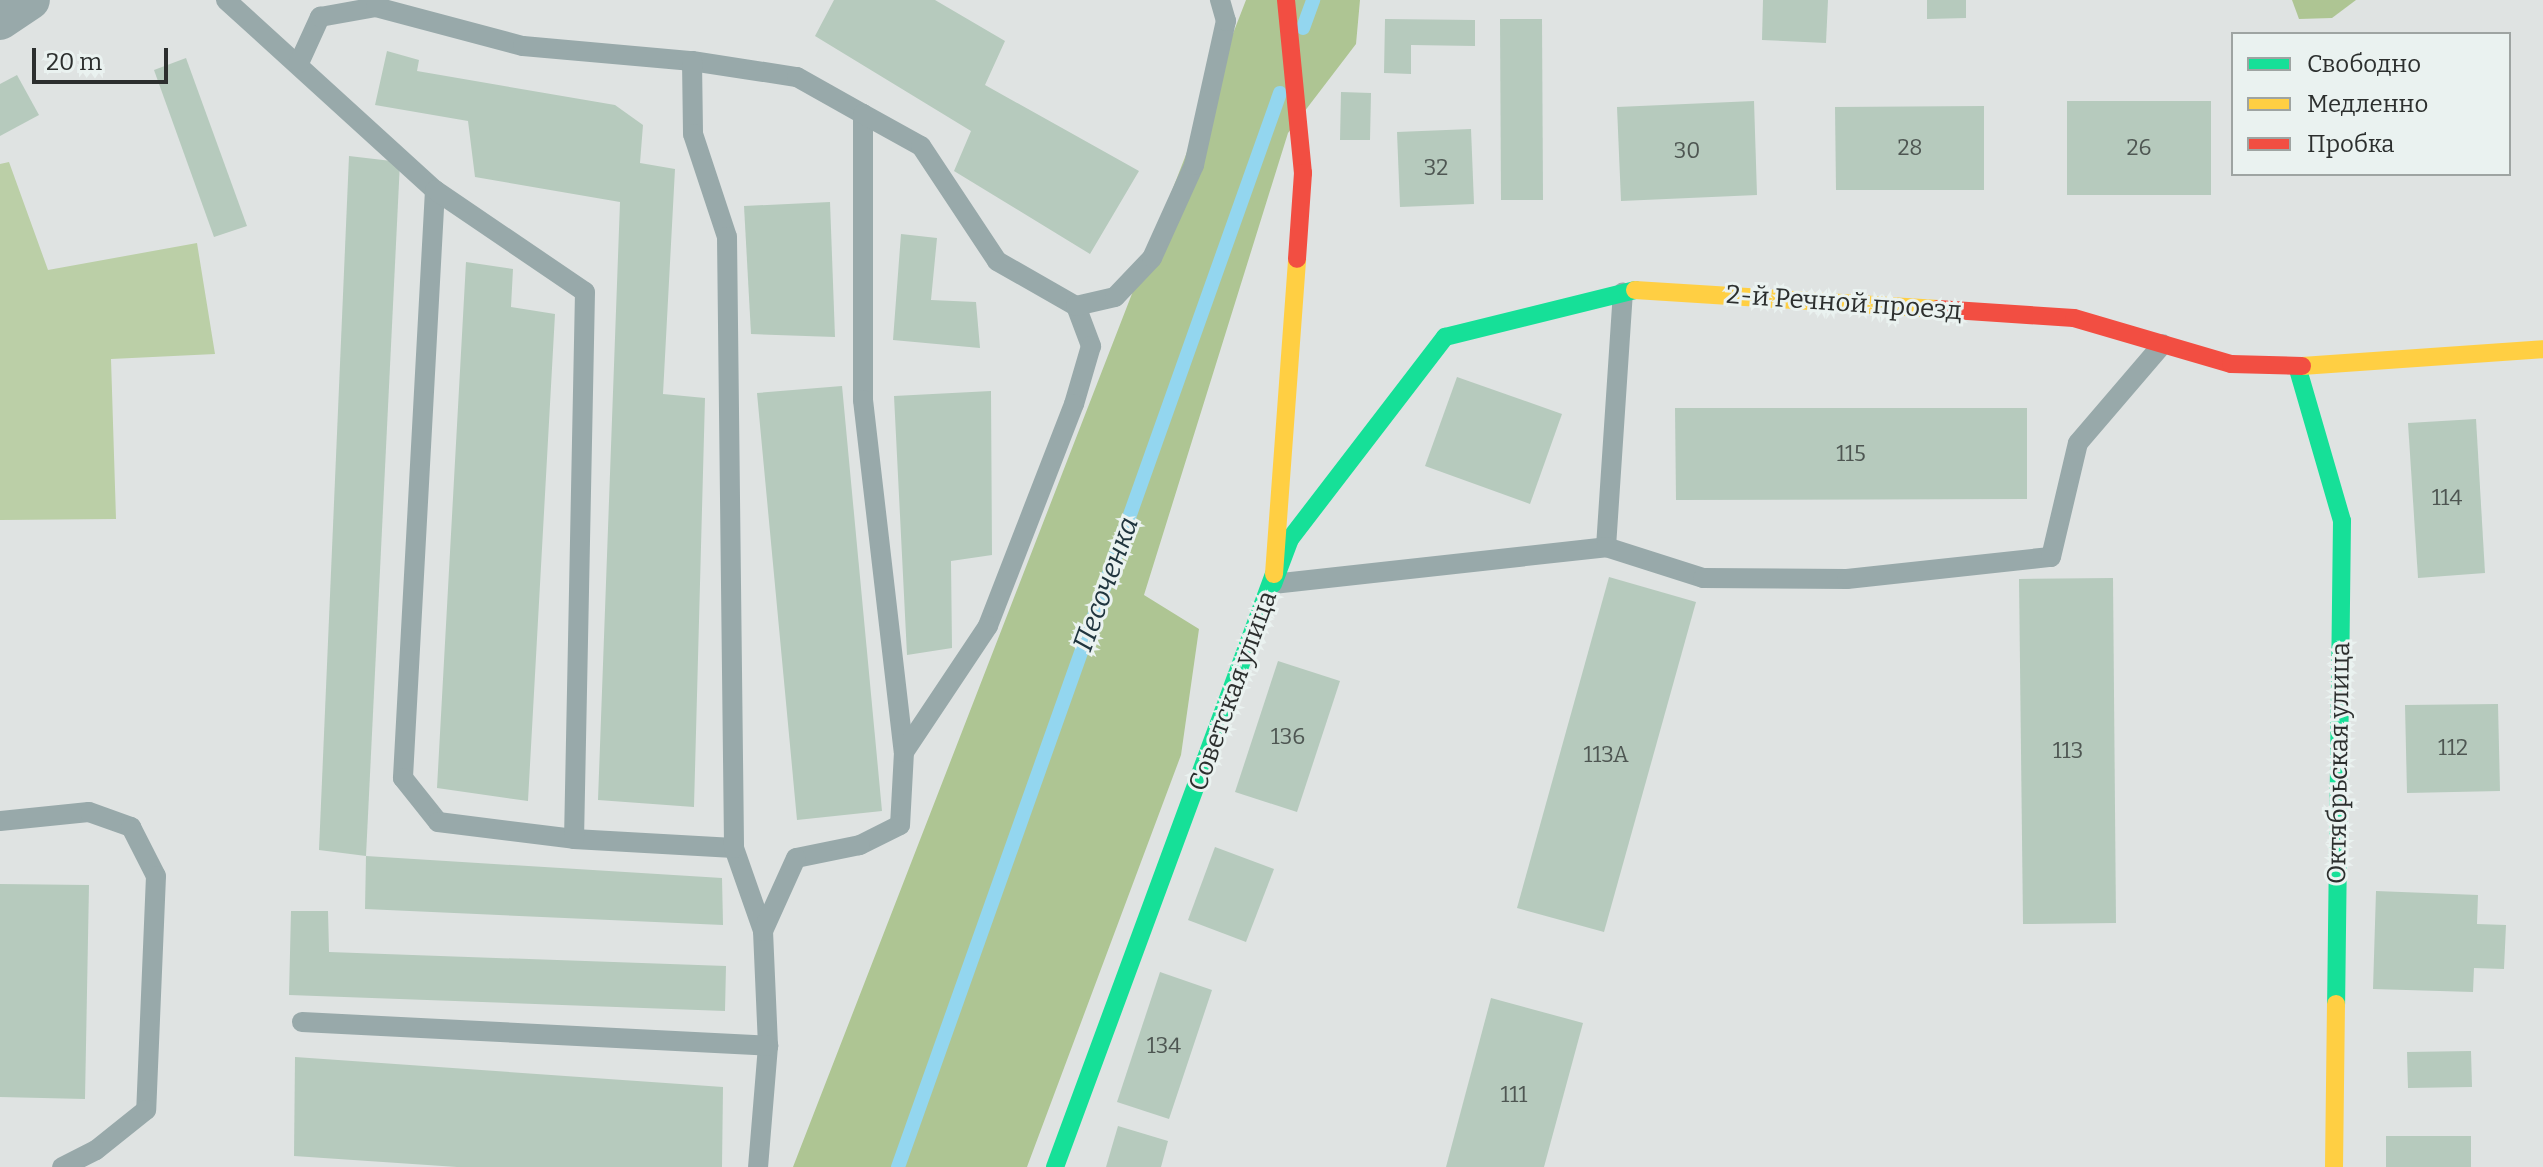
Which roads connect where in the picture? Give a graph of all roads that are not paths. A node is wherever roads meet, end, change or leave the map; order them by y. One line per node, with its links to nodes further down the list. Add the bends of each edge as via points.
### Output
1 (30, 0): 6 (street)
2 (226, 0): 8 (lane)
3 (1220, 0): 12 (lane, via 1226,21 1194,165 1152,258 1115,297)
4 (1286, 0): 17 (street, Советская улица, via 1303,173)
5 (376, 4): 7 (lane, via 523,46); 8 (lane, via 320,17)
6 (0, 20)
7 (692, 61): 9 (lane, via 797,77); 21 (lane, via 693,134 727,237)
8 (299, 63): 10 (lane)
9 (863, 114): 12 (lane, via 921,146 997,261); 18 (lane, via 863,400)
10 (435, 190): 20 (lane, via 585,292); 20 (lane, via 403,778 438,822)
11 (1623, 293): 13 (street, 2-й Речной проезд, via 1639,289 2074,318); 16 (lane); 17 (street, 2-й Речной проезд, via 1445,337 1290,539)
12 (1076, 306): 18 (lane, via 1091,346 1074,404 988,626)
13 (2163, 344): 15 (street, 2-й Речной проезд, via 2231,364); 16 (lane, via 2078,443 2051,557 1847,579 1703,578)
14 (2543, 349): 15 (street, 2-й Речной проезд)
15 (2297, 366): 28 (street, Октябрьская улица, via 2342,521)
16 (1606, 547): 17 (lane)
17 (1273, 584): 27 (street, Советская улица)
18 (904, 752): 22 (lane, via 900,825 860,845 796,858)
19 (0, 821): 25 (lane, via 89,812 131,827 156,876 146,1110 96,1150)
20 (574, 839): 21 (lane)
21 (734, 848): 22 (lane)
22 (763, 931): 24 (lane)
23 (302, 1022): 24 (lane)
24 (768, 1046): 26 (lane)
25 (62, 1167)
26 (758, 1167)
27 (1055, 1167)
28 (2334, 1167)

